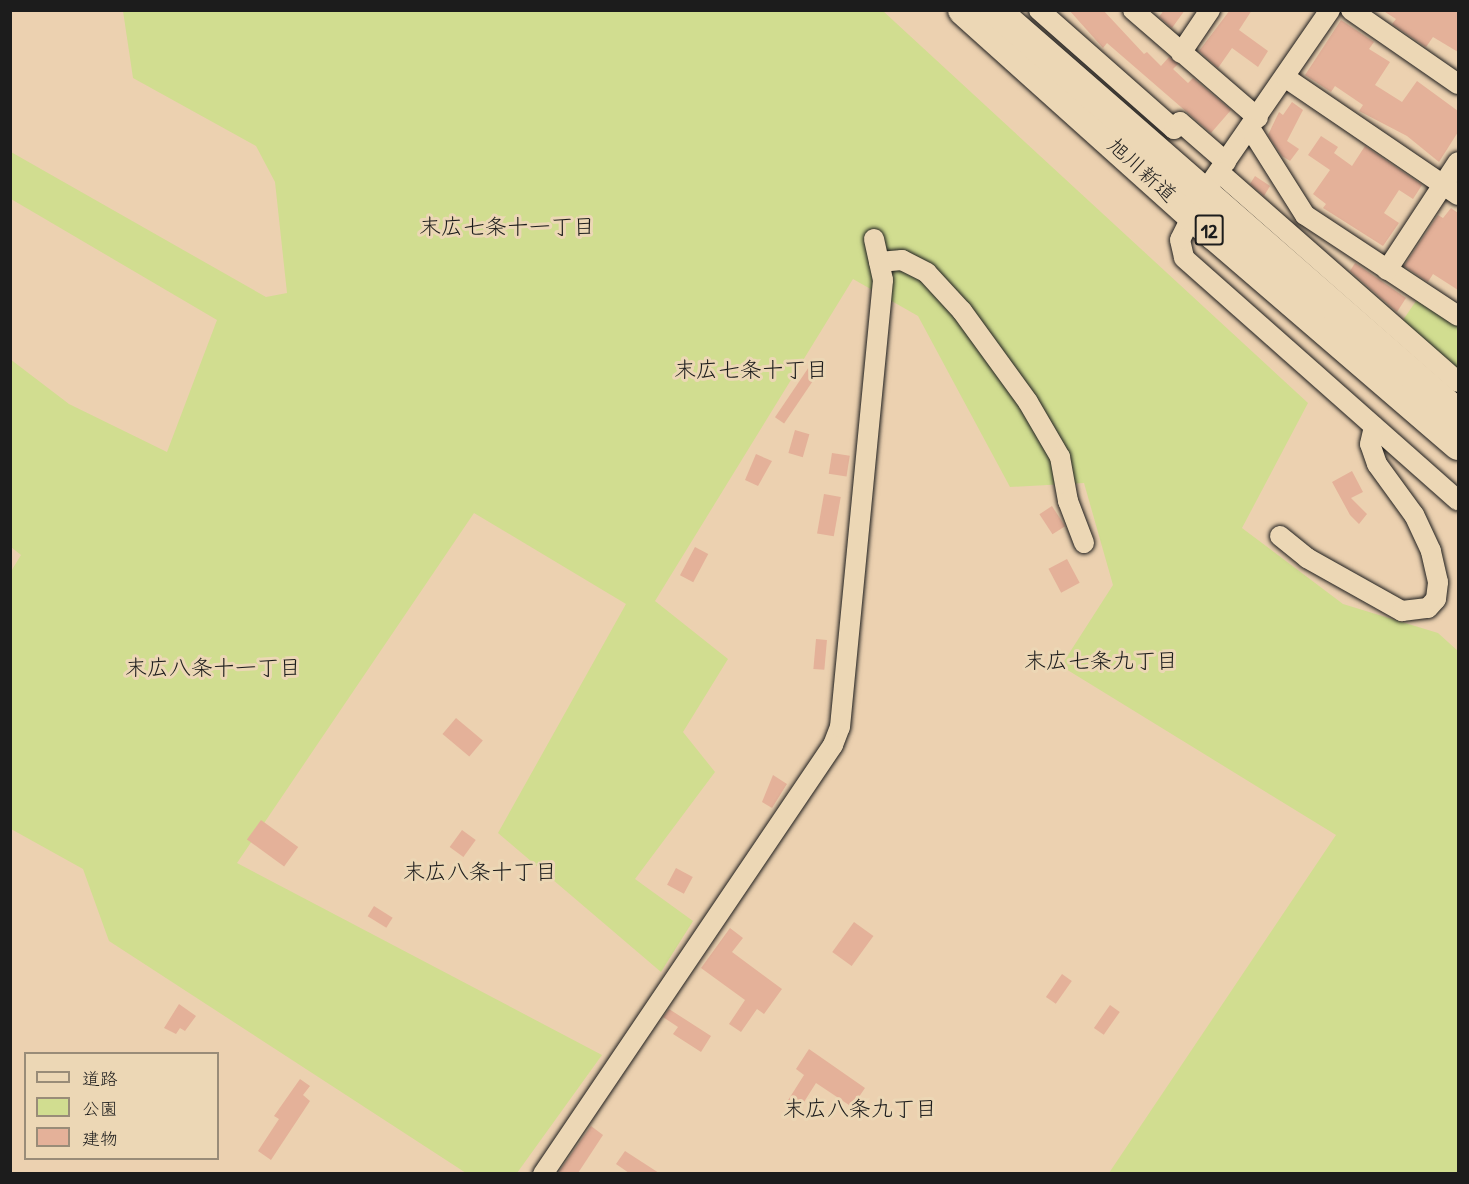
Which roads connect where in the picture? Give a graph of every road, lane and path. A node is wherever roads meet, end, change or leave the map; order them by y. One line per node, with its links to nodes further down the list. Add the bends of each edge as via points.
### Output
1 (963, 10): 14 (highway, 旭川新道 / 12)
2 (995, 10): 11 (highway, 旭川新道 / 12)
3 (1039, 10): 11 (street)
4 (1133, 10): 8 (street)
5 (1210, 10): 8 (street)
6 (1330, 10): 9 (street)
7 (1351, 10): 10 (street)
8 (1181, 53): 12 (street)
9 (1286, 78): 12 (street); 15 (street)
10 (1458, 84)
11 (1115, 93): 14 (highway, 旭川新道 / 12); 14 (street, via 1174,129 1180,122)
12 (1254, 123): 14 (street); 18 (street, via 1305,214)
13 (1458, 162): 15 (street)
14 (1210, 185): 20 (street); 21 (highway, 旭川新道 / 12); 22 (street, via 1180,240 1184,258); 23 (highway, 旭川新道 / 12)
15 (1451, 190): 18 (street)
16 (874, 239): 17 (street)
17 (879, 262): 26 (street, via 902,260 927,273 962,310 1028,402 1060,457 1068,501); 27 (street, via 883,280 840,727 833,745)
18 (1387, 270): 19 (street)
19 (1458, 316)
20 (1458, 382)
21 (1458, 414)
22 (1374, 426): 24 (street); 25 (street, via 1370,444 1377,464 1414,515 1431,551 1438,582 1436,599 1428,608 1402,611 1307,558)
23 (1458, 445)
24 (1458, 500)
25 (1280, 536)
26 (1084, 543)
27 (543, 1173)

